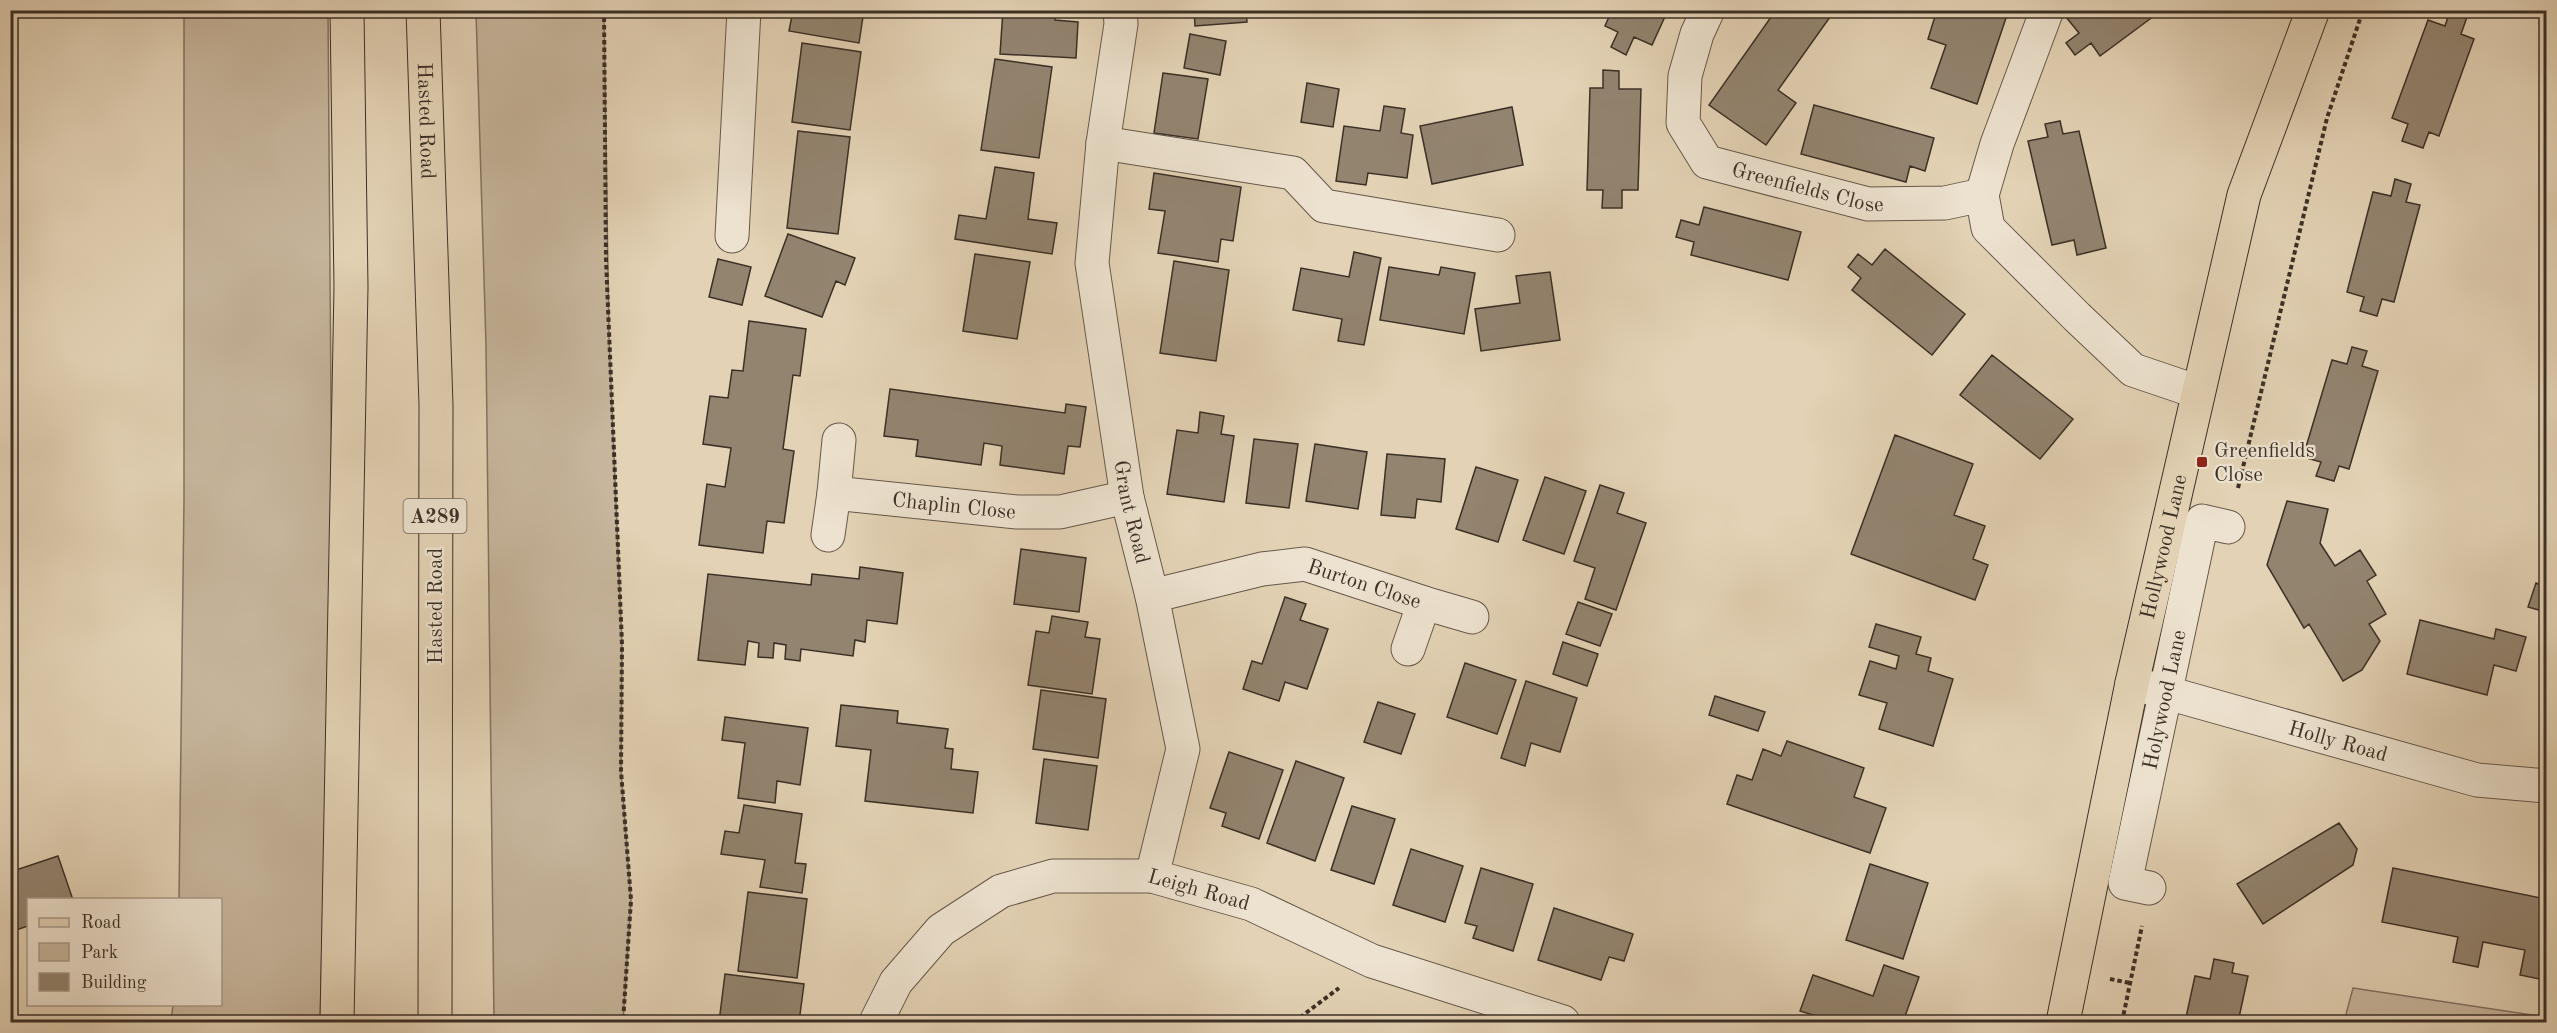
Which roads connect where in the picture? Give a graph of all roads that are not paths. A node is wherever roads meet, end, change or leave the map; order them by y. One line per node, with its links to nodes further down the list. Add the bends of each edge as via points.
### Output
1 (347, 10): 27 (main road, via 351,287)
2 (423, 10): 28 (main road, Hasted Road / A289, via 436,405)
3 (744, 10): 11 (street)
4 (1120, 10): 8 (street, Grant Road)
5 (1708, 10): 9 (street, Greenfields Close, via 1685,76 1683,123 1707,162 1868,204 1945,203)
6 (2047, 10): 9 (street)
7 (2313, 10): 12 (main road, Hollywood Lane, via 2244,195)
8 (1103, 143): 10 (street, via 1293,173 1324,206); 15 (street, Grant Road, via 1092,263)
9 (1982, 195): 12 (street, via 1988,228 2133,370)
10 (1498, 234)
11 (732, 236)
12 (2198, 392): 22 (main road, Hollywood Lane)
13 (839, 440): 14 (street)
14 (834, 494): 15 (street, Chaplin Close, via 1017,512 1060,512); 17 (street)
15 (1127, 497): 18 (street, Grant Road)
16 (2228, 527): 23 (street, Holywood Lane, via 2202,521)
17 (828, 535)
18 (1152, 596): 19 (street, Burton Close, via 1262,569 1305,564); 25 (street, Grant Road, via 1183,749)
19 (1424, 603): 20 (street); 21 (street, Burton Close)
20 (1472, 617)
21 (1408, 649)
22 (2132, 682): 23 (street, Holly Road); 31 (main road, Hollywood Lane)
23 (2165, 692): 24 (street, Holly Road, via 2477,780); 26 (street, Holywood Lane, via 2125,883)
24 (2547, 786)
25 (1152, 876): 29 (street, Leigh Road, via 1053,876 1001,891 940,930 896,982); 30 (street, Leigh Road, via 1251,904 1372,961)
26 (2149, 888)
27 (337, 1023)
28 (435, 1023)
29 (876, 1023)
30 (1563, 1023)
31 (2063, 1023)

